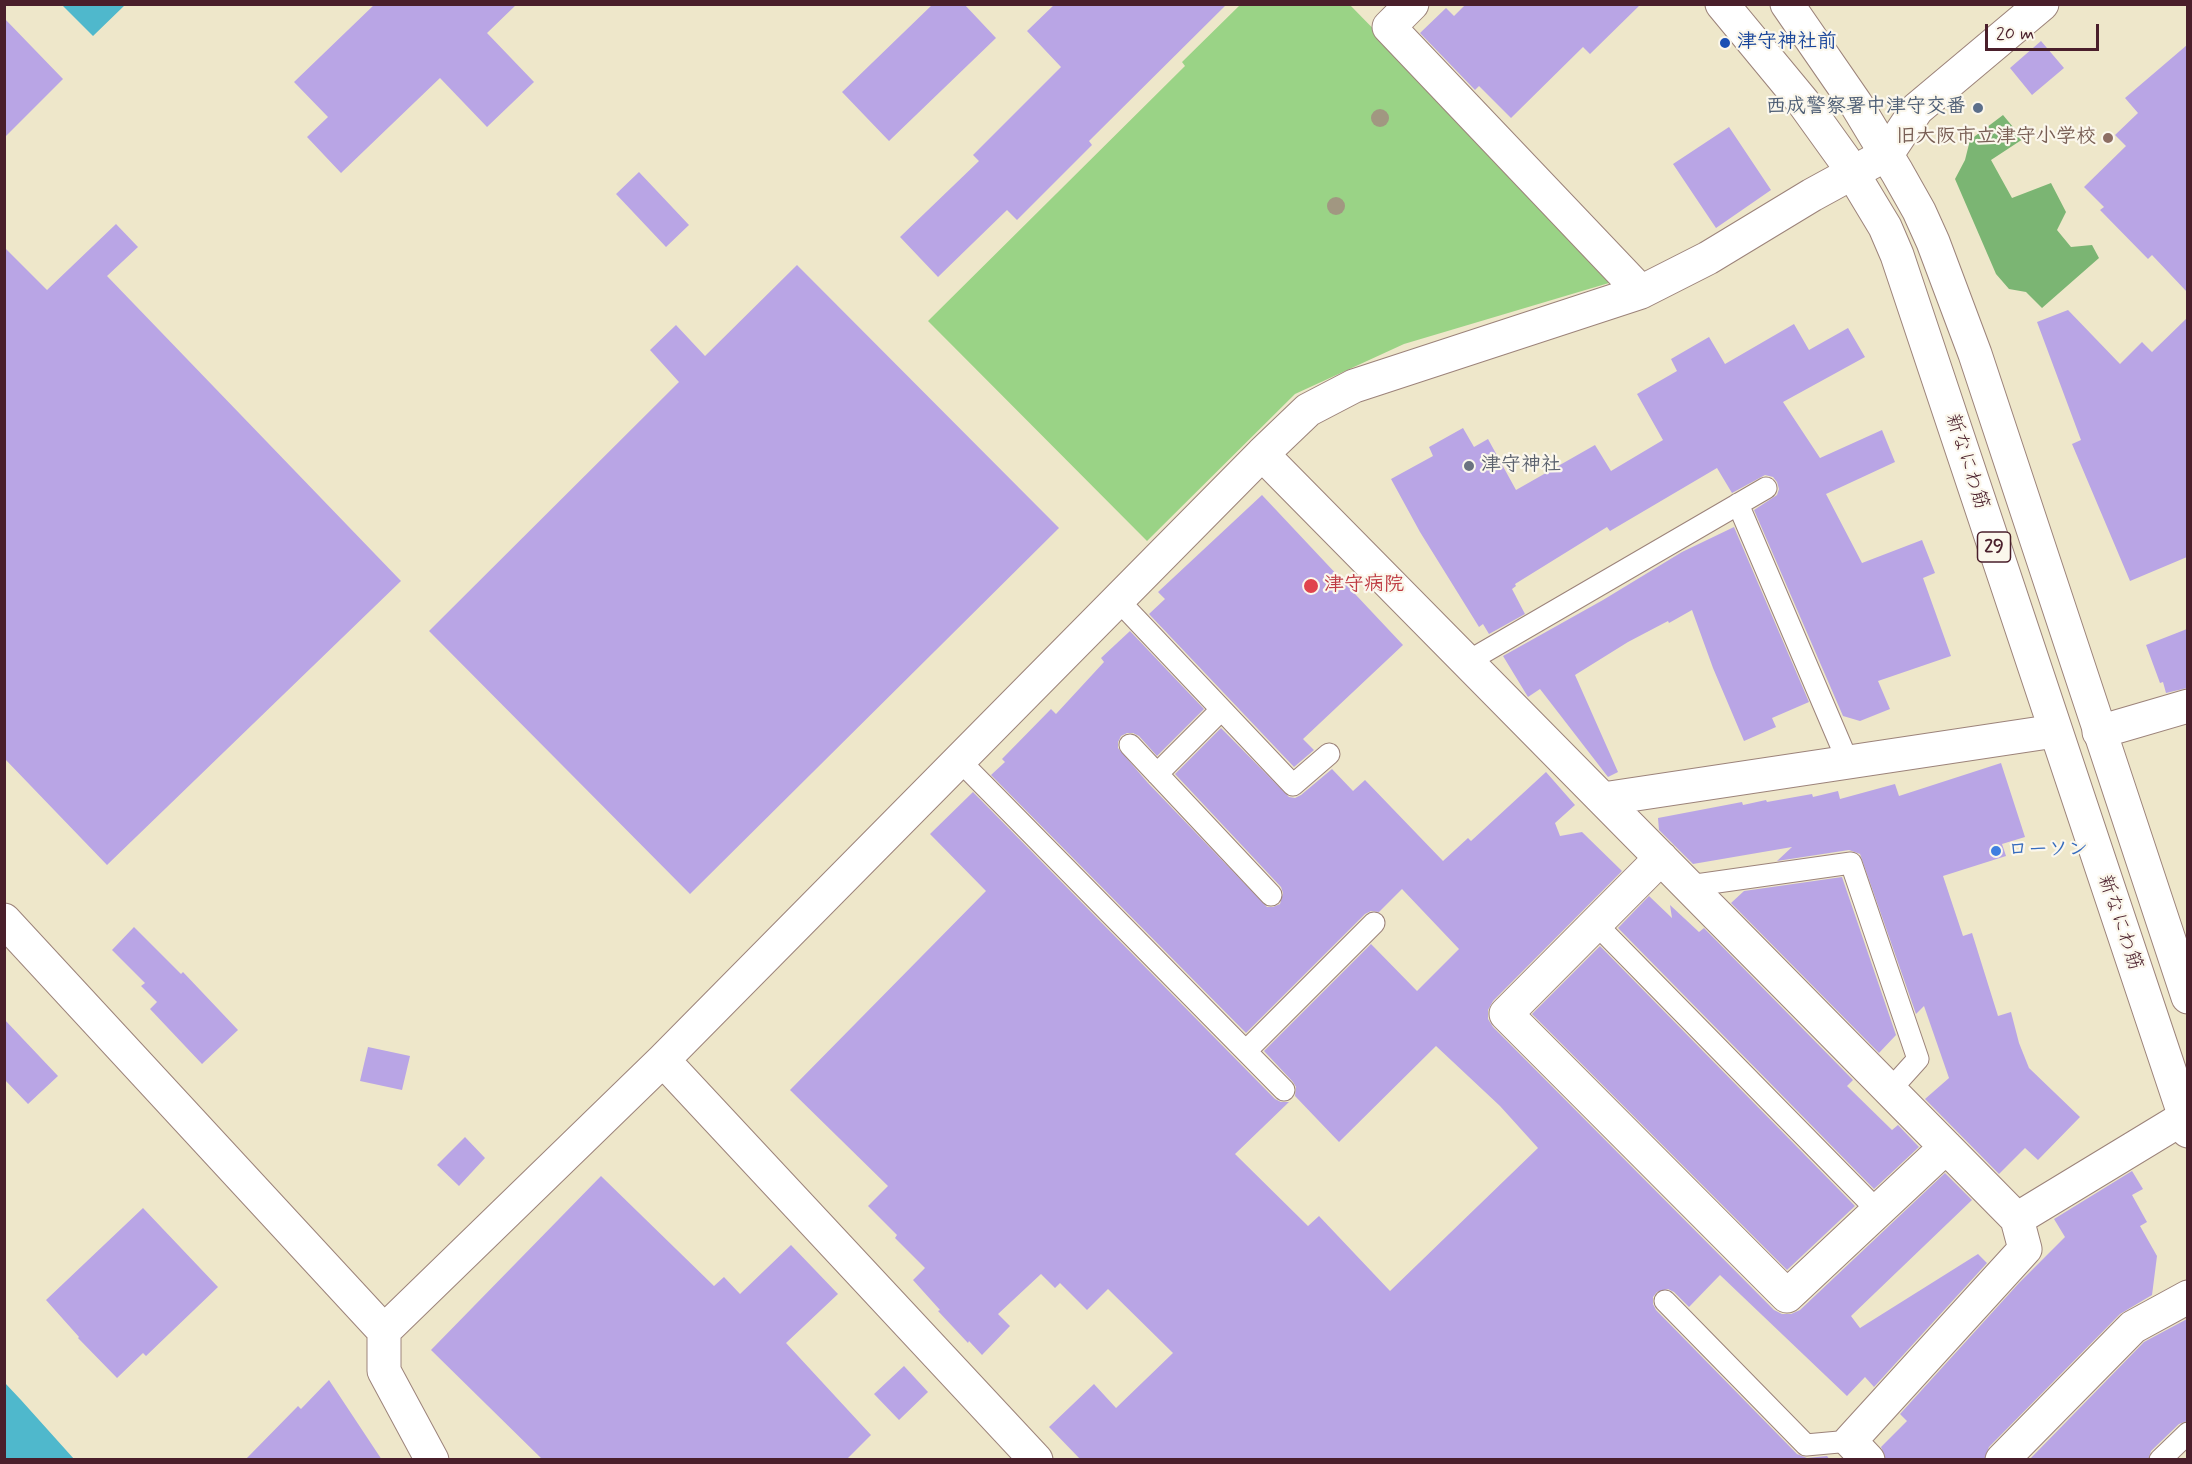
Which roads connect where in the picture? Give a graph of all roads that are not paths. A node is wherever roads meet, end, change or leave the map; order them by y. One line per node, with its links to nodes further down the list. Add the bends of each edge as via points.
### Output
1 (1412, 4): 7 (street, via 1389,27)
2 (1722, 4): 6 (street, 新なにわ筋 / 29, via 1803,102)
3 (1787, 4): 5 (street, 新なにわ筋 / 29)
4 (2042, 4): 5 (street, via 1917,109)
5 (1887, 154): 6 (street); 16 (street, 新なにわ筋 / 29, via 1933,242 1976,354)
6 (1852, 173): 7 (street, via 1708,258); 15 (street, 新なにわ筋 / 29, via 1897,255)
7 (1641, 292): 8 (street, via 1354,386 1308,410)
8 (1262, 454): 11 (street); 12 (street)
9 (1766, 488): 10 (lane)
10 (1738, 504): 12 (lane); 20 (lane)
11 (1117, 599): 14 (lane); 19 (street)
12 (1467, 662): 22 (street)
13 (2187, 706): 16 (street)
14 (1221, 710): 18 (lane, via 1293,785); 21 (lane)
15 (2055, 731): 20 (street); 34 (street, 新なにわ筋 / 29)
16 (2099, 732): 29 (street, 新なにわ筋 / 29)
17 (1130, 745): 21 (lane)
18 (1329, 754)
19 (959, 760): 30 (lane); 31 (street)
20 (1848, 762): 22 (street)
21 (1157, 774): 25 (lane)
22 (1603, 799): 23 (street)
23 (1661, 858): 24 (street); 28 (street)
24 (1689, 886): 33 (street); 33 (lane, via 1851,863 1918,1059)
25 (1271, 895)
26 (4, 920): 40 (street)
27 (1374, 923): 30 (lane)
28 (1596, 924): 36 (lane); 36 (street, via 1506,1014 1787,1296)
29 (2187, 997)
30 (1246, 1051): 32 (lane)
31 (663, 1060): 40 (street); 44 (street)
32 (1284, 1090)
33 (1890, 1090): 35 (street)
34 (2186, 1124): 37 (street)
35 (1946, 1148): 36 (street); 37 (street)
36 (1878, 1211)
37 (2017, 1219): 42 (street, via 2025,1249)
38 (2187, 1297): 45 (street, via 2133,1327)
39 (1665, 1300): 42 (lane, via 1806,1445)
40 (384, 1331): 43 (street, via 384,1371)
41 (2187, 1433): 46 (lane)
42 (1859, 1450)
43 (432, 1460)
44 (1036, 1460)
45 (2002, 1460)
46 (2160, 1460)

